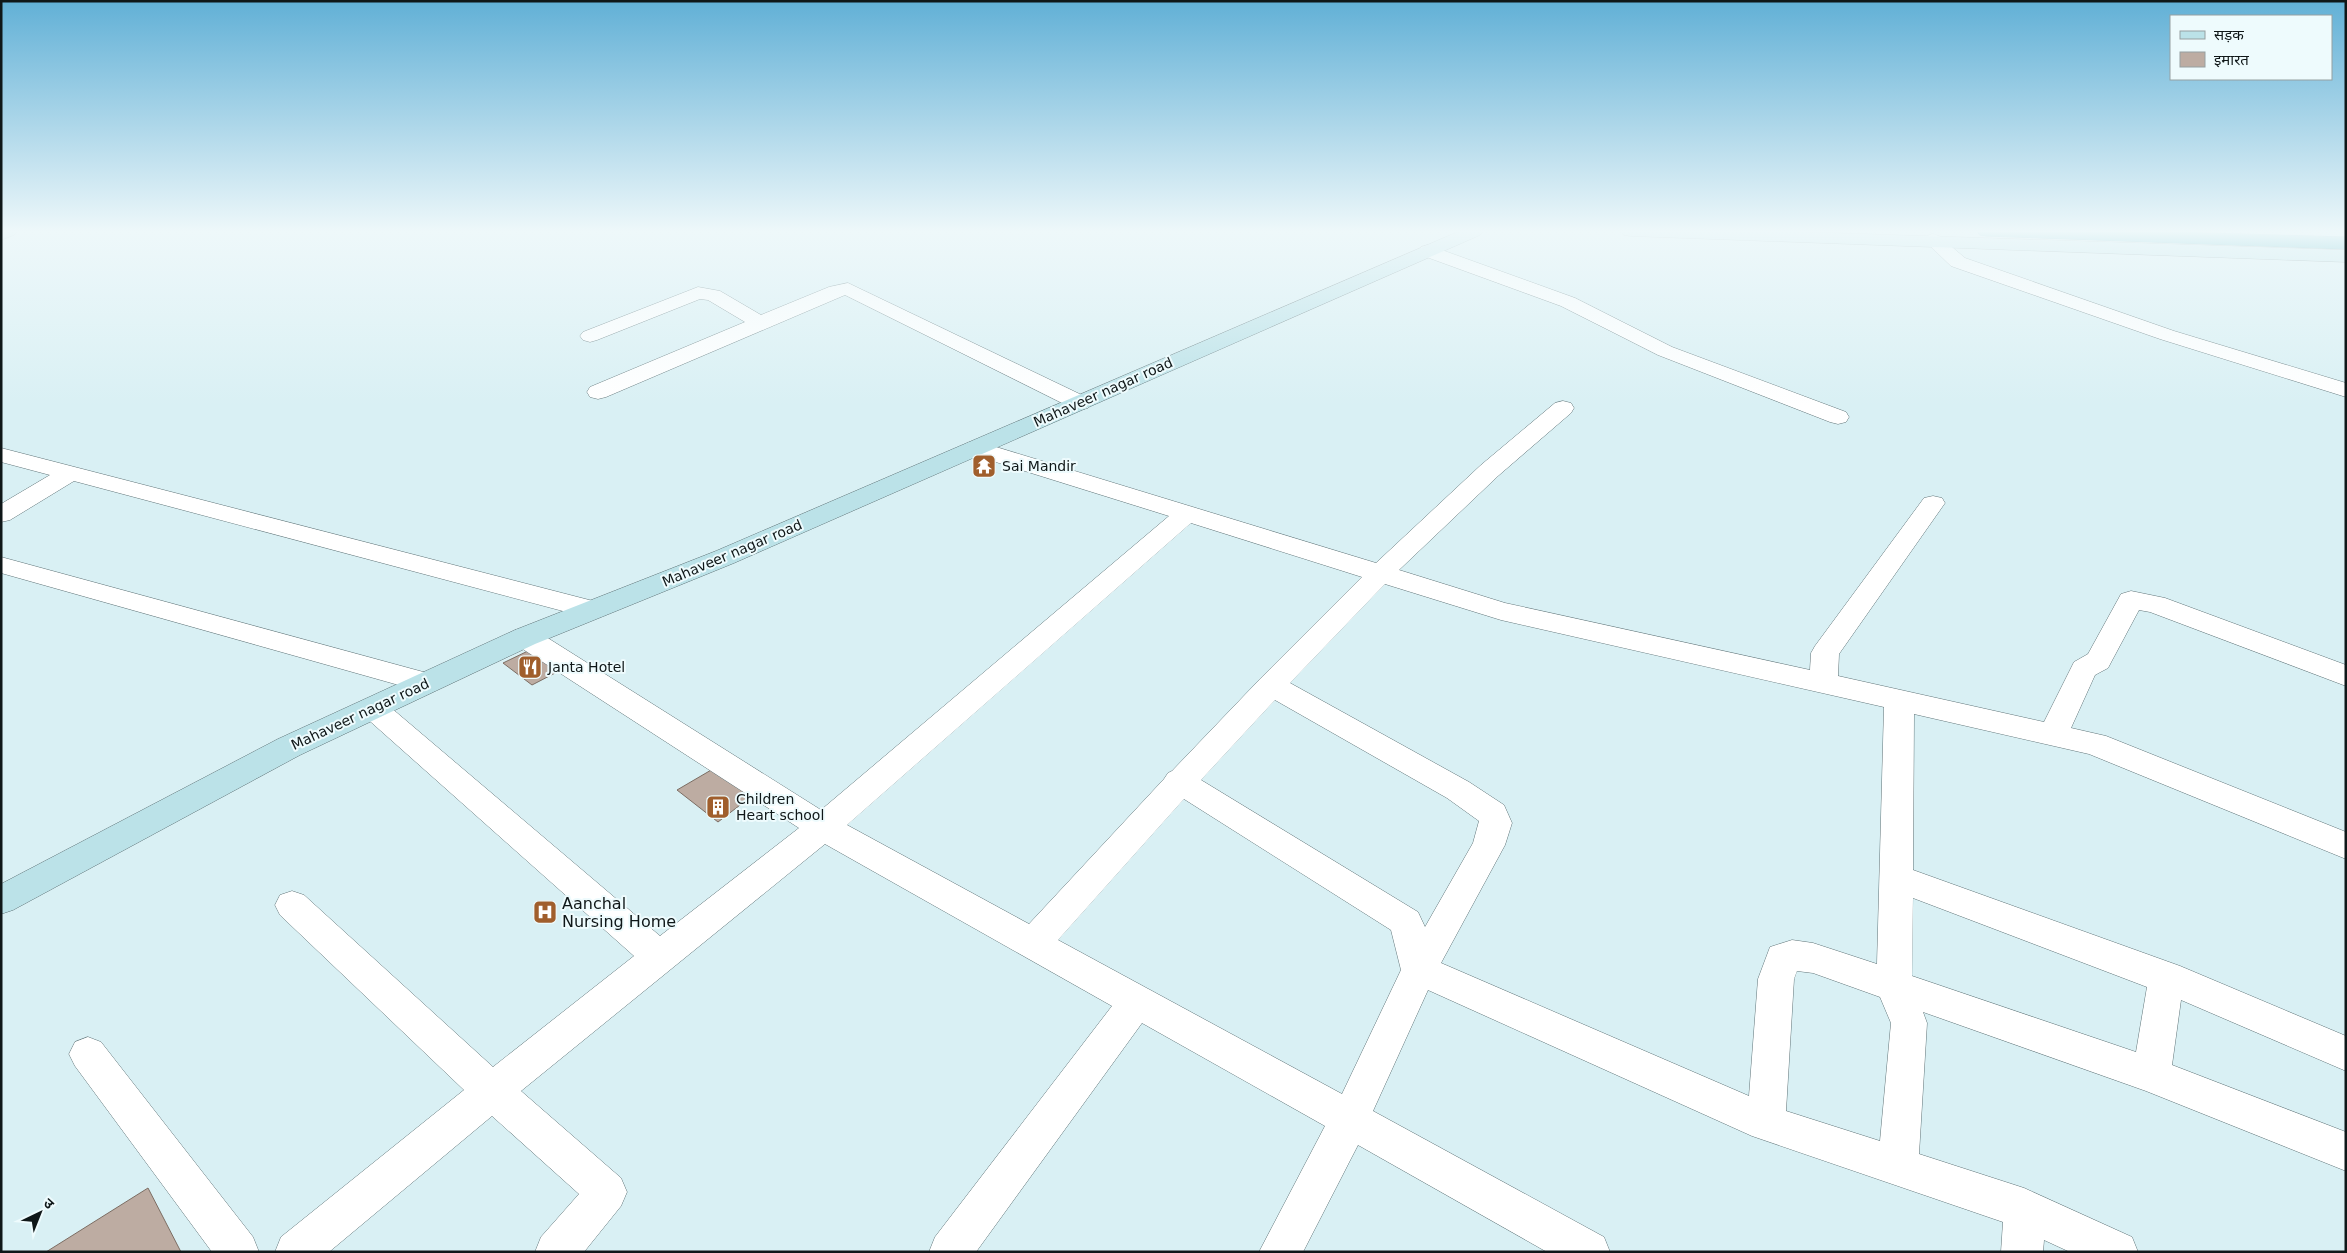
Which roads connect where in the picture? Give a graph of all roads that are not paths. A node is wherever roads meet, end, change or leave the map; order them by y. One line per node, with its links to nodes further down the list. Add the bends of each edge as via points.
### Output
1 (845, 289): 6 (street)
2 (849, 289): 10 (street)
3 (1340, 289): 10 (street, Mahaveer nagar road)
4 (1534, 289): 12 (street, via 1568,302 1665,351)
5 (2037, 289): 8 (street, via 2168,335)
6 (760, 323): 7 (street, via 705,292); 9 (street)
7 (590, 336)
8 (2346, 390)
9 (598, 392)
10 (1080, 403): 13 (street, Mahaveer nagar road)
11 (1563, 408): 20 (street, via 1514,448)
12 (1838, 417)
13 (975, 448): 18 (street); 21 (street, Mahaveer nagar road, via 725,558)
14 (1, 455): 15 (street)
15 (70, 473): 17 (street); 21 (street)
16 (1933, 503): 24 (street, via 1825,653)
17 (1, 514)
18 (1187, 514): 20 (street); 31 (street)
19 (1, 565): 25 (street)
20 (1378, 573): 24 (street, via 1501,611); 26 (street)
21 (593, 610): 22 (street, Mahaveer nagar road)
22 (526, 637): 25 (street, Mahaveer nagar road); 31 (street)
23 (2346, 676): 29 (street, via 2155,604 2131,600 2098,661 2084,669)
24 (1823, 682): 27 (street)
25 (427, 683): 28 (street, Mahaveer nagar road)
26 (1271, 685): 30 (street); 38 (street, via 1458,790 1493,814 1496,823 1489,845)
27 (1899, 700): 29 (street); 33 (street)
28 (373, 708): 34 (street, Mahaveer nagar road, via 289,747); 37 (street)
29 (2053, 734): 32 (street, via 2095,744)
30 (1179, 781): 36 (street); 38 (street, via 1406,922)
31 (823, 827): 36 (street); 37 (street)
32 (2346, 846)
33 (1895, 878): 39 (street); 40 (street)
34 (1, 900)
35 (292, 905): 45 (street)
36 (1034, 943): 41 (street)
37 (661, 958): 45 (street)
38 (1419, 970): 46 (street); 47 (street)
39 (2167, 977): 43 (street); 44 (street)
40 (1894, 986): 44 (street); 47 (street, via 1813,958 1783,958 1776,979); 49 (street, via 1909,1023)
41 (1138, 1001): 46 (street); 55 (street)
42 (88, 1054): 52 (street)
43 (2346, 1054)
44 (2152, 1075): 48 (street)
45 (492, 1091): 53 (street); 54 (street, via 607,1192)
46 (1350, 1119): 51 (street); 56 (street)
47 (1766, 1123): 49 (street)
48 (2346, 1152)
49 (1898, 1167): 50 (street)
50 (2024, 1208): 57 (street); 58 (street)
51 (1587, 1251)
52 (238, 1252)
53 (296, 1252)
54 (556, 1252)
55 (950, 1252)
56 (1280, 1252)
57 (2022, 1252)
58 (2117, 1252)

